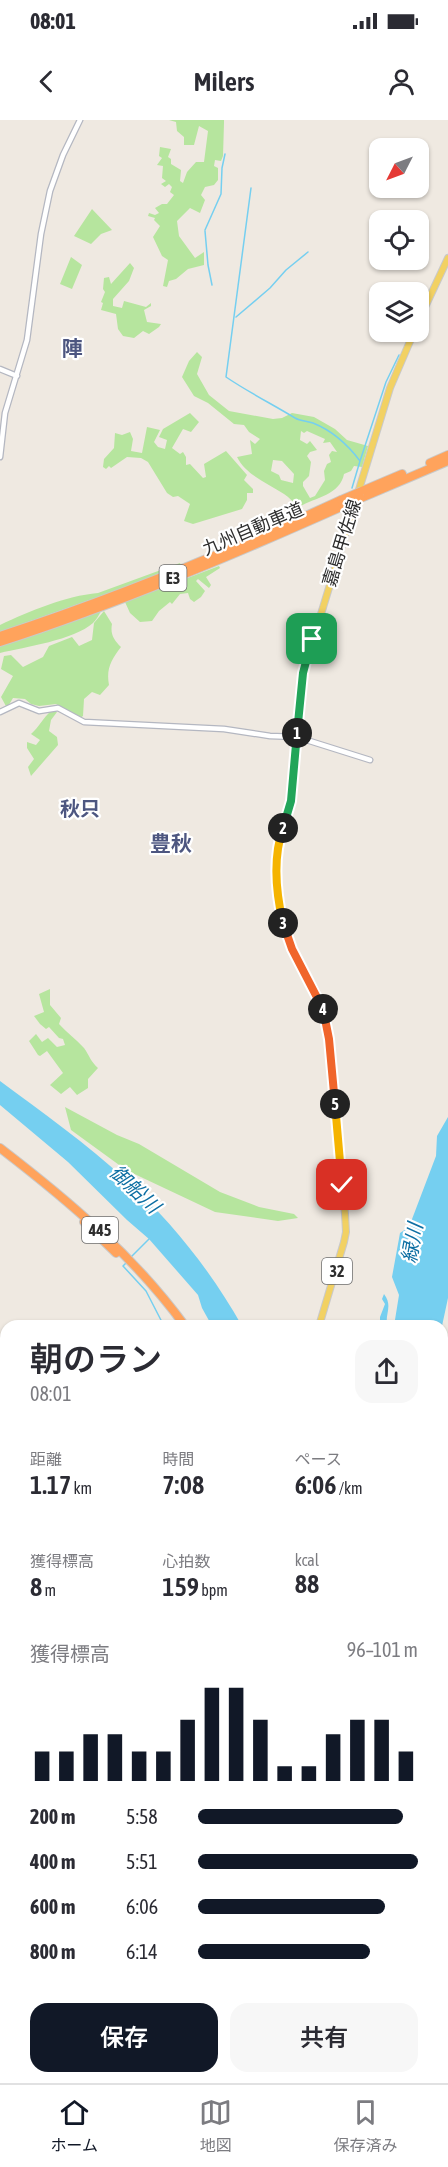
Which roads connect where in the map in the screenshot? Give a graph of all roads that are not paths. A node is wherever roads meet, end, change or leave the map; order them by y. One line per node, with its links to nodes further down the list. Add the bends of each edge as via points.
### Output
1 (80, 120): 6 (street, via 50,191 27,340)
2 (448, 258): 3 (main road)
3 (429, 299)
4 (410, 342): 15 (main road, 嘉島甲佐線, via 390,388 312,639 303,673)
5 (0, 369): 6 (street)
6 (17, 376): 8 (street, via 4,422)
7 (448, 455): 10 (highway, 九州自動車道 / E3)
8 (0, 457)
9 (448, 461): 10 (highway, 九州自動車道 / E3)
10 (362, 494): 11 (highway, 九州自動車道 / E3, bridge)
11 (342, 503): 12 (highway, 九州自動車道 / E3, via 155,580); 13 (highway, 九州自動車道 / E3, via 173,579)
12 (0, 636)
13 (0, 642)
14 (0, 712): 15 (street, via 19,703 39,711 58,708 84,722)
15 (297, 737): 16 (street); 21 (main road, 嘉島甲佐線 / 32, via 291,801 278,844 280,904 288,939 316,993 327,1026 345,1214 345,1242)
16 (370, 760)
17 (0, 1148): 20 (highway, 445, via 102,1232 149,1280)
18 (0, 1154): 19 (highway, 445, via 98,1235)
19 (178, 1320)
20 (179, 1320)
21 (321, 1320)

